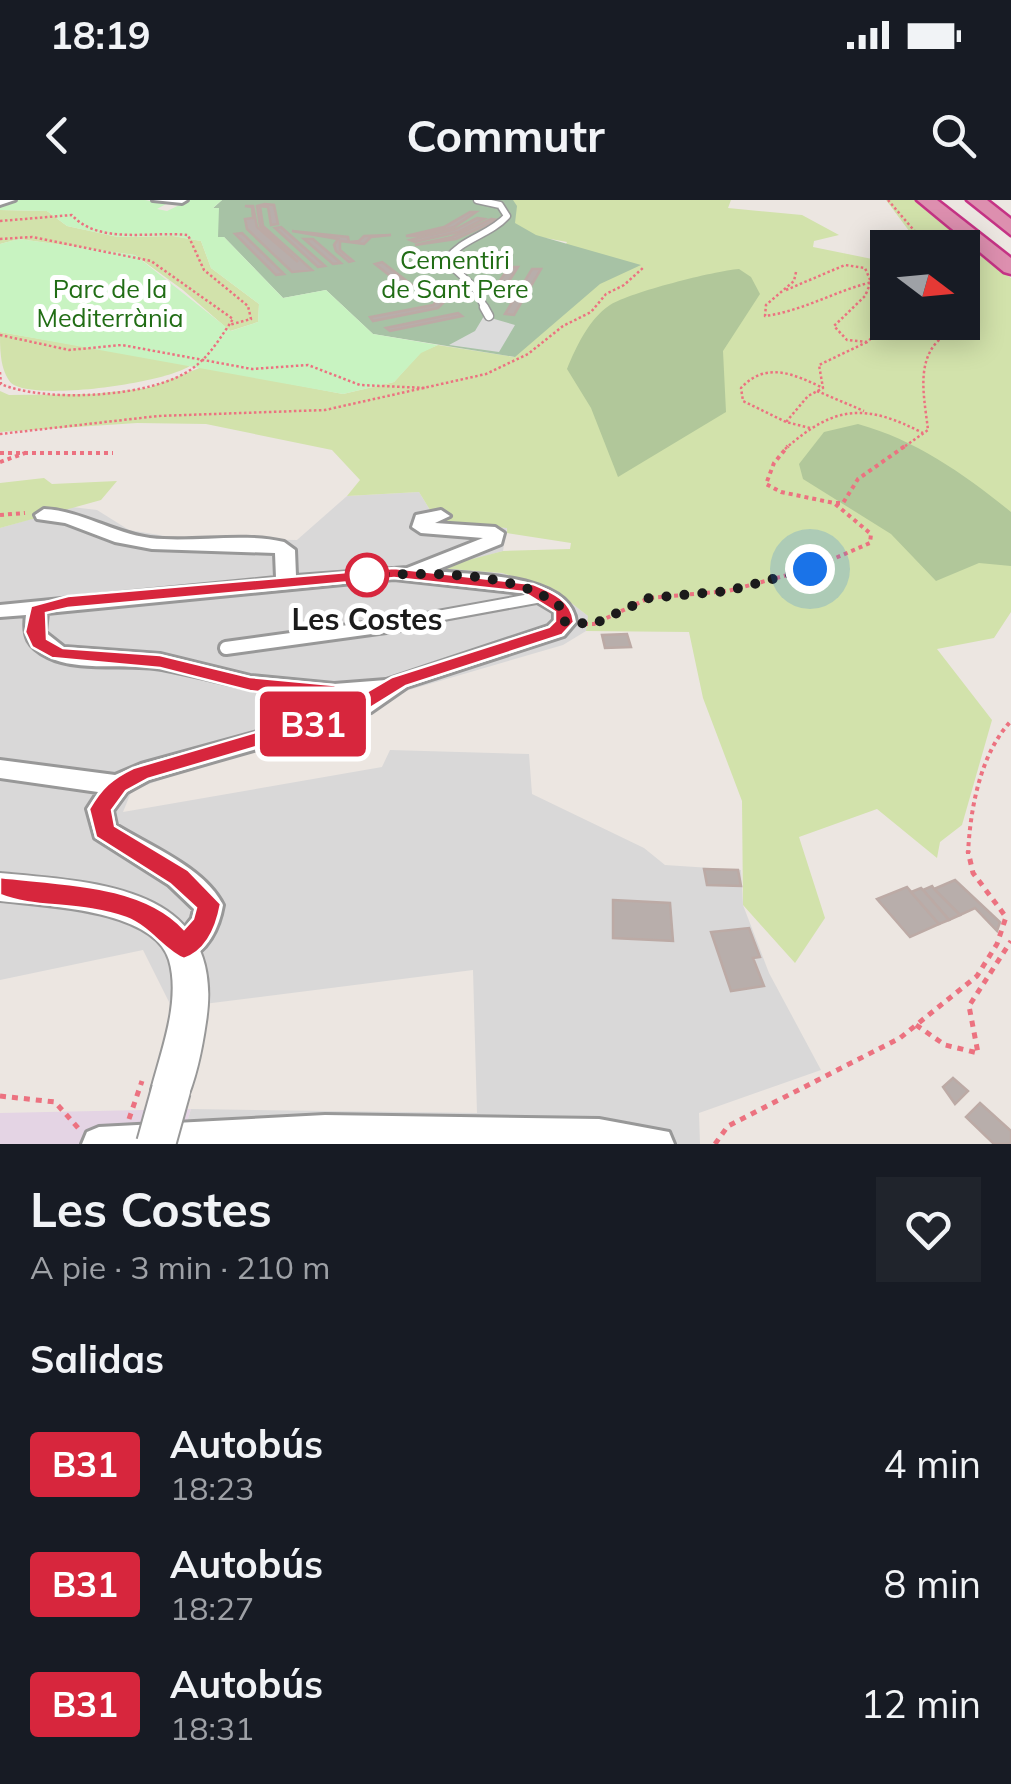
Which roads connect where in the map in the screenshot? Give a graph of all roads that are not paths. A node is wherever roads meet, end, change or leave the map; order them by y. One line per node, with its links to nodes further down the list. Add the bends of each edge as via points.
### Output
1 (10, 200): 8 (street)
2 (158, 200): 3 (street)
3 (182, 200)
4 (478, 200): 12 (lane, via 500,205 507,216 446,260 474,287)
5 (926, 200): 11 (highway)
6 (956, 200): 10 (highway)
7 (976, 200): 9 (highway)
8 (0, 202)
9 (1011, 228)
10 (1011, 246)
11 (1011, 268)
12 (488, 316)
13 (44, 515): 16 (street, via 79,518 137,542 277,546 286,550)
14 (441, 516): 15 (street, via 423,519 421,527 484,530 494,540)
15 (411, 574): 16 (street); 17 (street, via 526,587)
16 (286, 582): 18 (street)
17 (547, 596): 20 (lane, via 445,618); 21 (street, via 564,610 565,622 556,631)
18 (38, 610): 19 (street); 21 (street, via 34,632 59,654 160,662)
19 (3, 614)
20 (226, 648)
21 (334, 704): 23 (street)
22 (0, 769): 23 (street)
23 (118, 785): 25 (street, via 100,809 104,831 179,877 209,904 205,924)
24 (0, 887): 25 (street, via 135,910 168,929)
25 (184, 948): 27 (street, bridge, via 187,1014)
26 (511, 1140): 27 (street, via 325,1132); 28 (street, via 598,1136)
27 (127, 1143)
28 (658, 1144)

